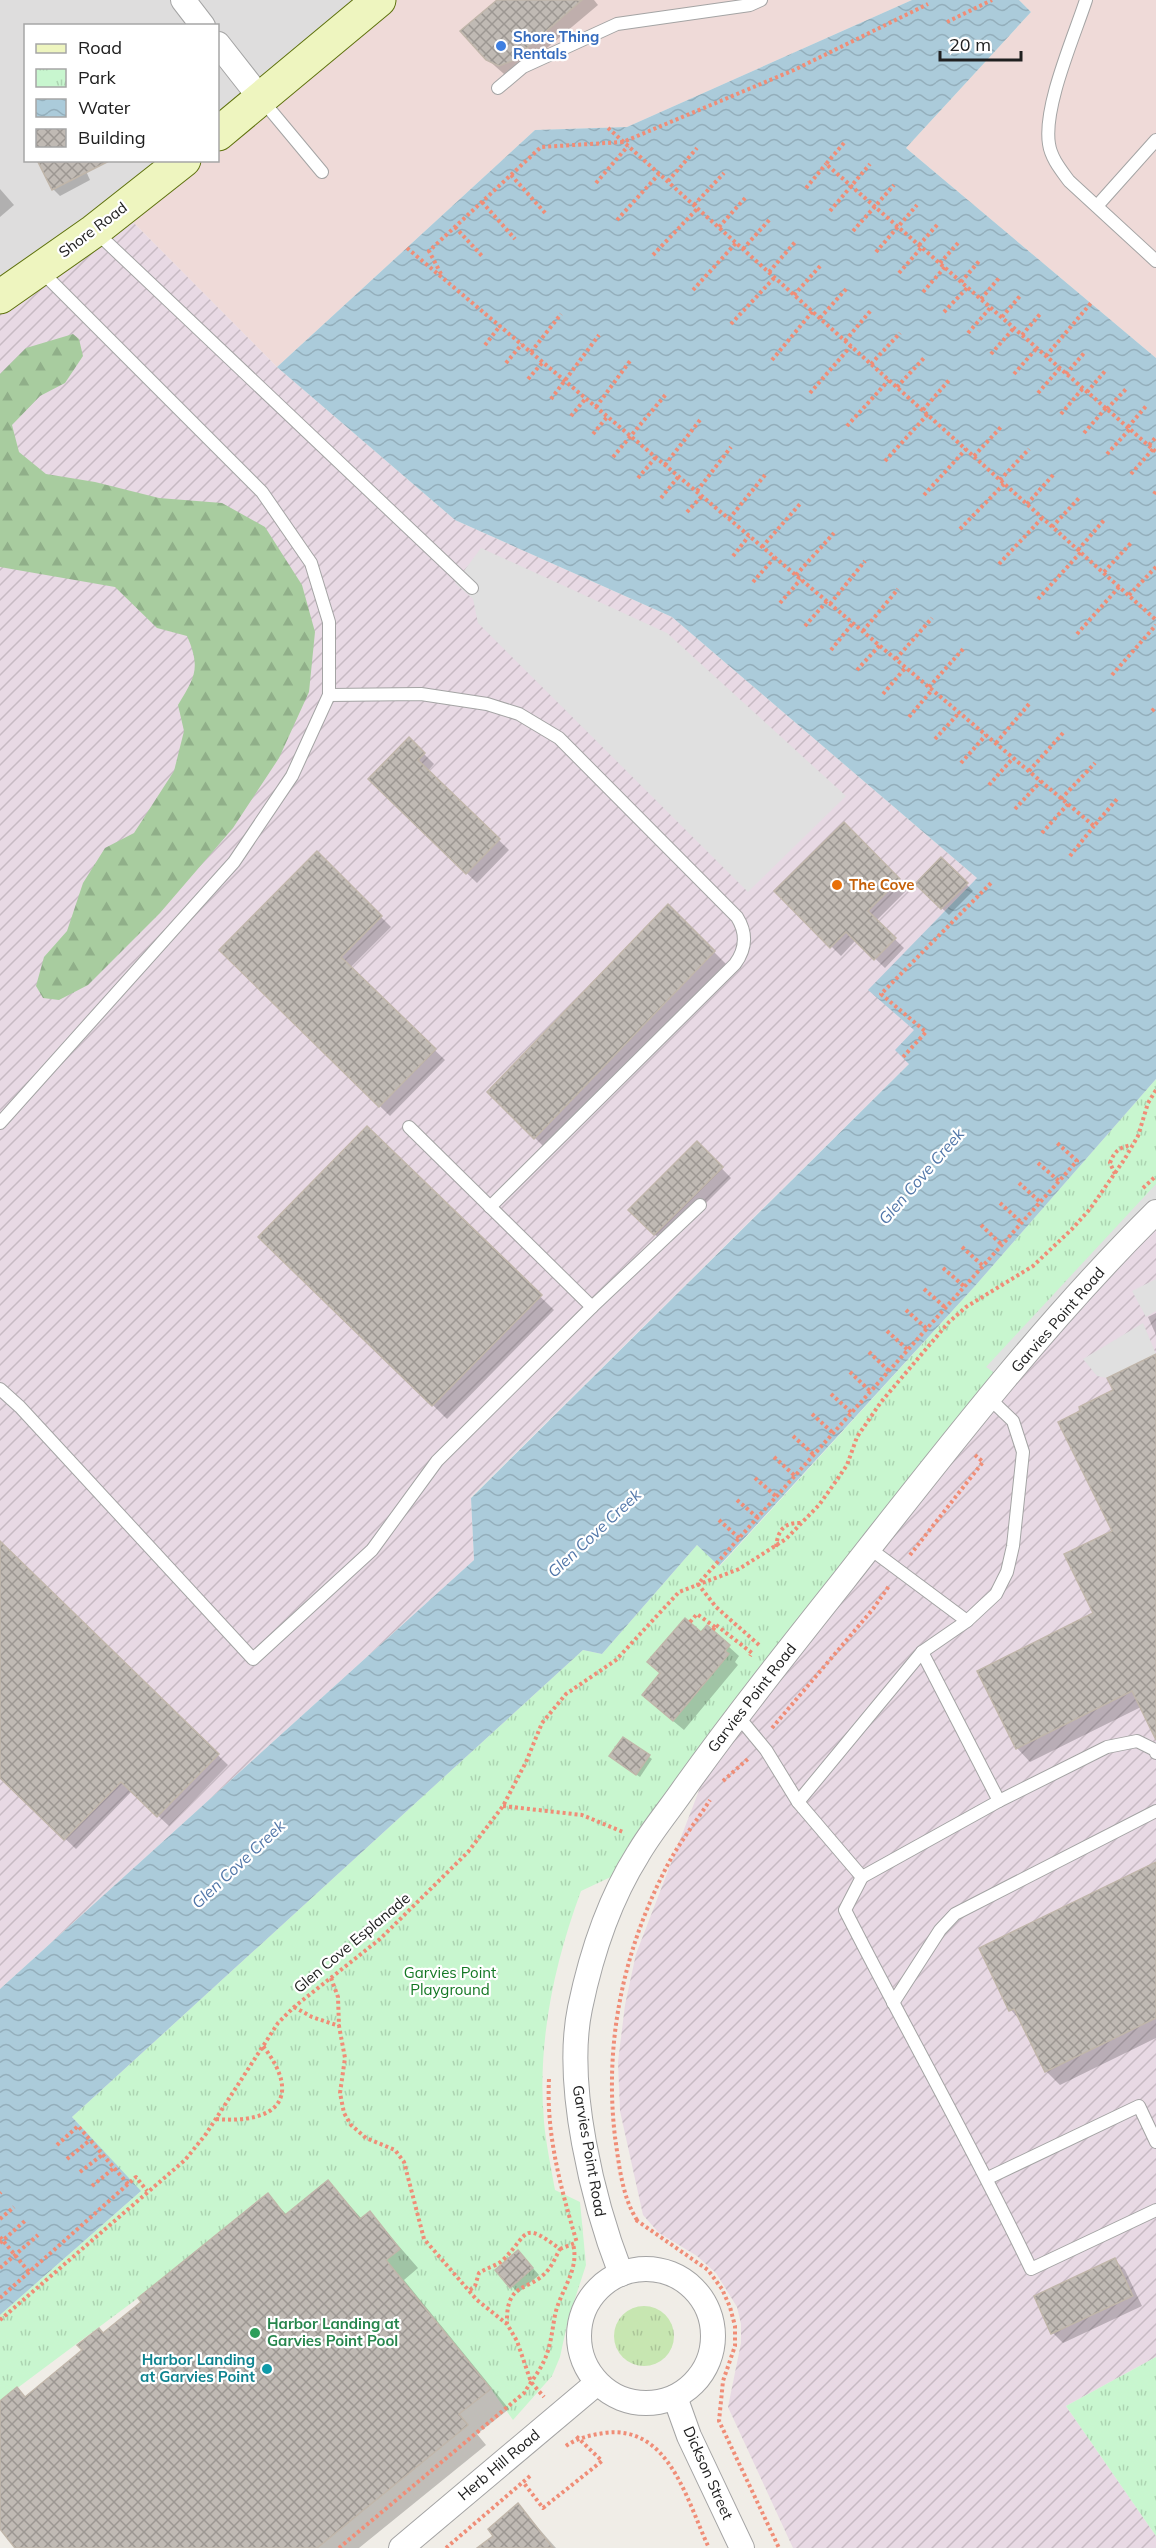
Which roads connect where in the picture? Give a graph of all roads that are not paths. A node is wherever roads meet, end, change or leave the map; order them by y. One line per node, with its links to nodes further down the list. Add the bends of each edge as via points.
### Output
1 (183, 0): 5 (street)
2 (379, 0): 8 (main road)
3 (761, 0): 7 (lane, via 750,5 617,24 523,67)
4 (1086, 0): 13 (lane, via 1047,121 1049,146 1058,166)
5 (201, 24)
6 (219, 45): 8 (street)
7 (498, 88)
8 (262, 100): 9 (main road); 12 (lane)
9 (219, 133)
10 (1156, 140): 13 (lane)
11 (181, 162): 14 (main road, Shore Road)
12 (322, 172)
13 (1097, 206): 15 (lane)
14 (94, 231): 16 (main road, Shore Road); 18 (lane)
15 (1156, 261)
16 (40, 270): 17 (main road, Shore Road); 19 (lane, via 262,492 311,563 328,622)
17 (0, 297)
18 (472, 588)
19 (329, 695): 20 (lane, via 292,776 234,862); 23 (lane, via 421,694 487,704 519,714 559,738 737,917 743,929 743,950 735,964)
20 (0, 1123)
21 (409, 1126): 23 (lane)
22 (699, 1205): 25 (lane)
23 (490, 1207): 25 (lane)
24 (1156, 1212): 27 (street, Garvies Point Road)
25 (592, 1307): 26 (lane, via 437,1461 372,1550 253,1659)
26 (0, 1389)
27 (989, 1398): 28 (street, Garvies Point Road); 29 (lane, via 1013,1421 1023,1452 1007,1572 996,1594)
28 (869, 1548): 29 (lane); 31 (street, Garvies Point Road)
29 (967, 1621): 30 (lane)
30 (922, 1652): 33 (lane); 34 (lane)
31 (738, 1715): 34 (lane); 41 (street, Garvies Point Road, via 637,1854 592,1956 579,2011 574,2064 578,2106 600,2217)
32 (1156, 1754): 33 (lane, via 1137,1741 1107,1747)
33 (999, 1801): 36 (lane)
34 (798, 1802): 36 (lane)
35 (1156, 1810): 37 (lane, via 955,1914 940,1930)
36 (862, 1877): 37 (lane, via 845,1910)
37 (893, 2003): 39 (lane)
38 (1156, 2142): 39 (lane, via 1139,2106)
39 (988, 2178): 40 (lane, via 1031,2269)
40 (1156, 2210)
41 (621, 2274): 42 (street, via 590,2299 582,2318 581,2352); 43 (street, via 643,2269 666,2272 687,2283 707,2310 713,2343 707,2365 694,2384)
42 (597, 2383): 43 (street, via 615,2396 636,2403 658,2403); 44 (street, Herb Hill Road)
43 (675, 2397): 45 (street, Dickson Street, via 689,2436)
44 (401, 2548)
45 (742, 2548)

